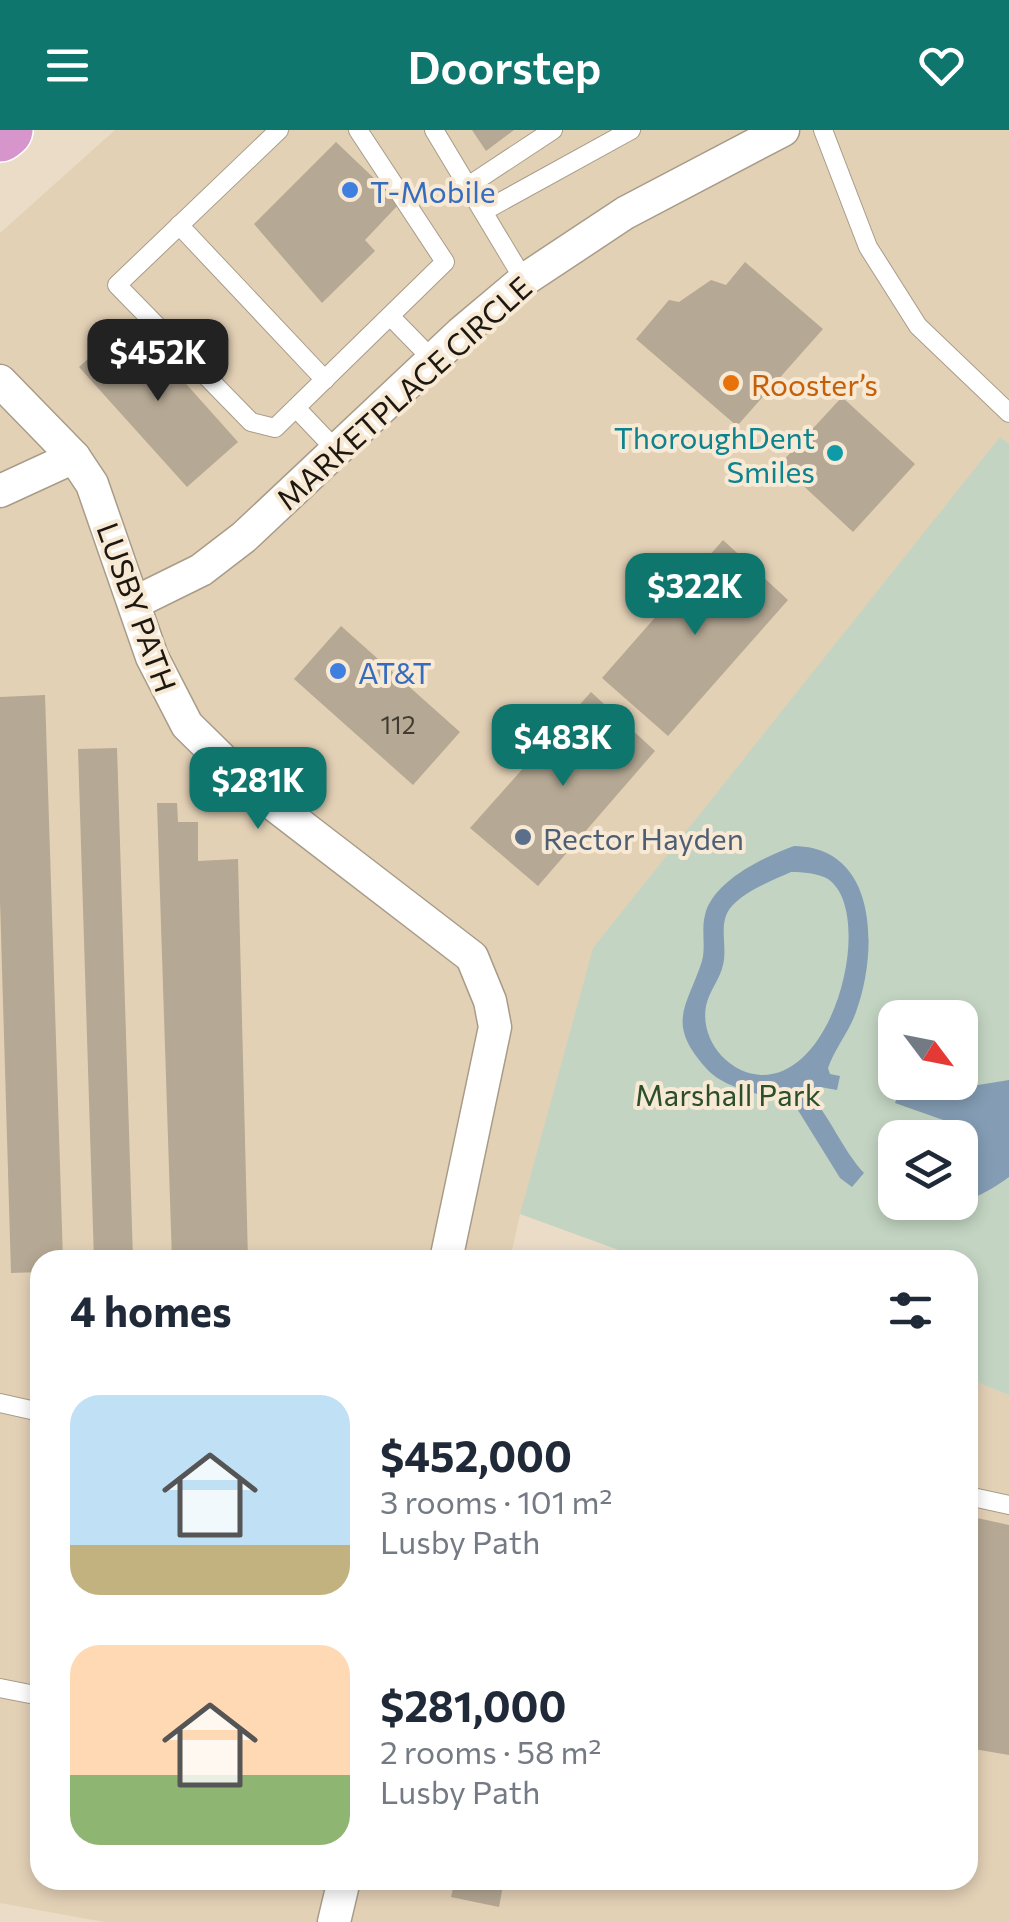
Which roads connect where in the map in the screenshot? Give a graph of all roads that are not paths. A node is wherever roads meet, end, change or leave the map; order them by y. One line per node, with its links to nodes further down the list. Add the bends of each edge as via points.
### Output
1 (279, 130): 10 (lane)
2 (358, 130): 12 (lane, via 445,262)
3 (434, 130): 8 (lane)
4 (553, 130): 8 (lane)
5 (630, 130): 9 (lane)
6 (783, 130): 11 (street, MARKETPLACE CIRCLE, via 625,213)
7 (823, 130): 17 (lane, via 868,247 918,326)
8 (468, 186): 9 (lane)
9 (484, 211): 11 (lane)
10 (179, 225): 14 (lane); 16 (lane, via 117,284 251,422 275,428)
11 (524, 280): 13 (street, MARKETPLACE CIRCLE)
12 (390, 316): 13 (lane); 14 (lane)
13 (433, 360): 18 (street, MARKETPLACE CIRCLE)
14 (325, 380): 16 (lane)
15 (0, 381): 19 (street, LUSBY PATH)
16 (296, 408): 18 (lane)
17 (1009, 413)
18 (337, 452): 21 (street, MARKETPLACE CIRCLE, via 202,570)
19 (74, 457): 20 (street); 21 (street, LUSBY PATH, via 103,510)
20 (0, 491)
21 (134, 603): 22 (street, LUSBY PATH, via 173,705 209,749 472,957 495,1027)
22 (448, 1250)
23 (0, 1403): 24 (lane)
24 (30, 1410)
25 (978, 1498): 26 (lane)
26 (1009, 1505)
27 (0, 1688): 28 (lane)
28 (30, 1694)
29 (342, 1890): 30 (street)
30 (334, 1922)

